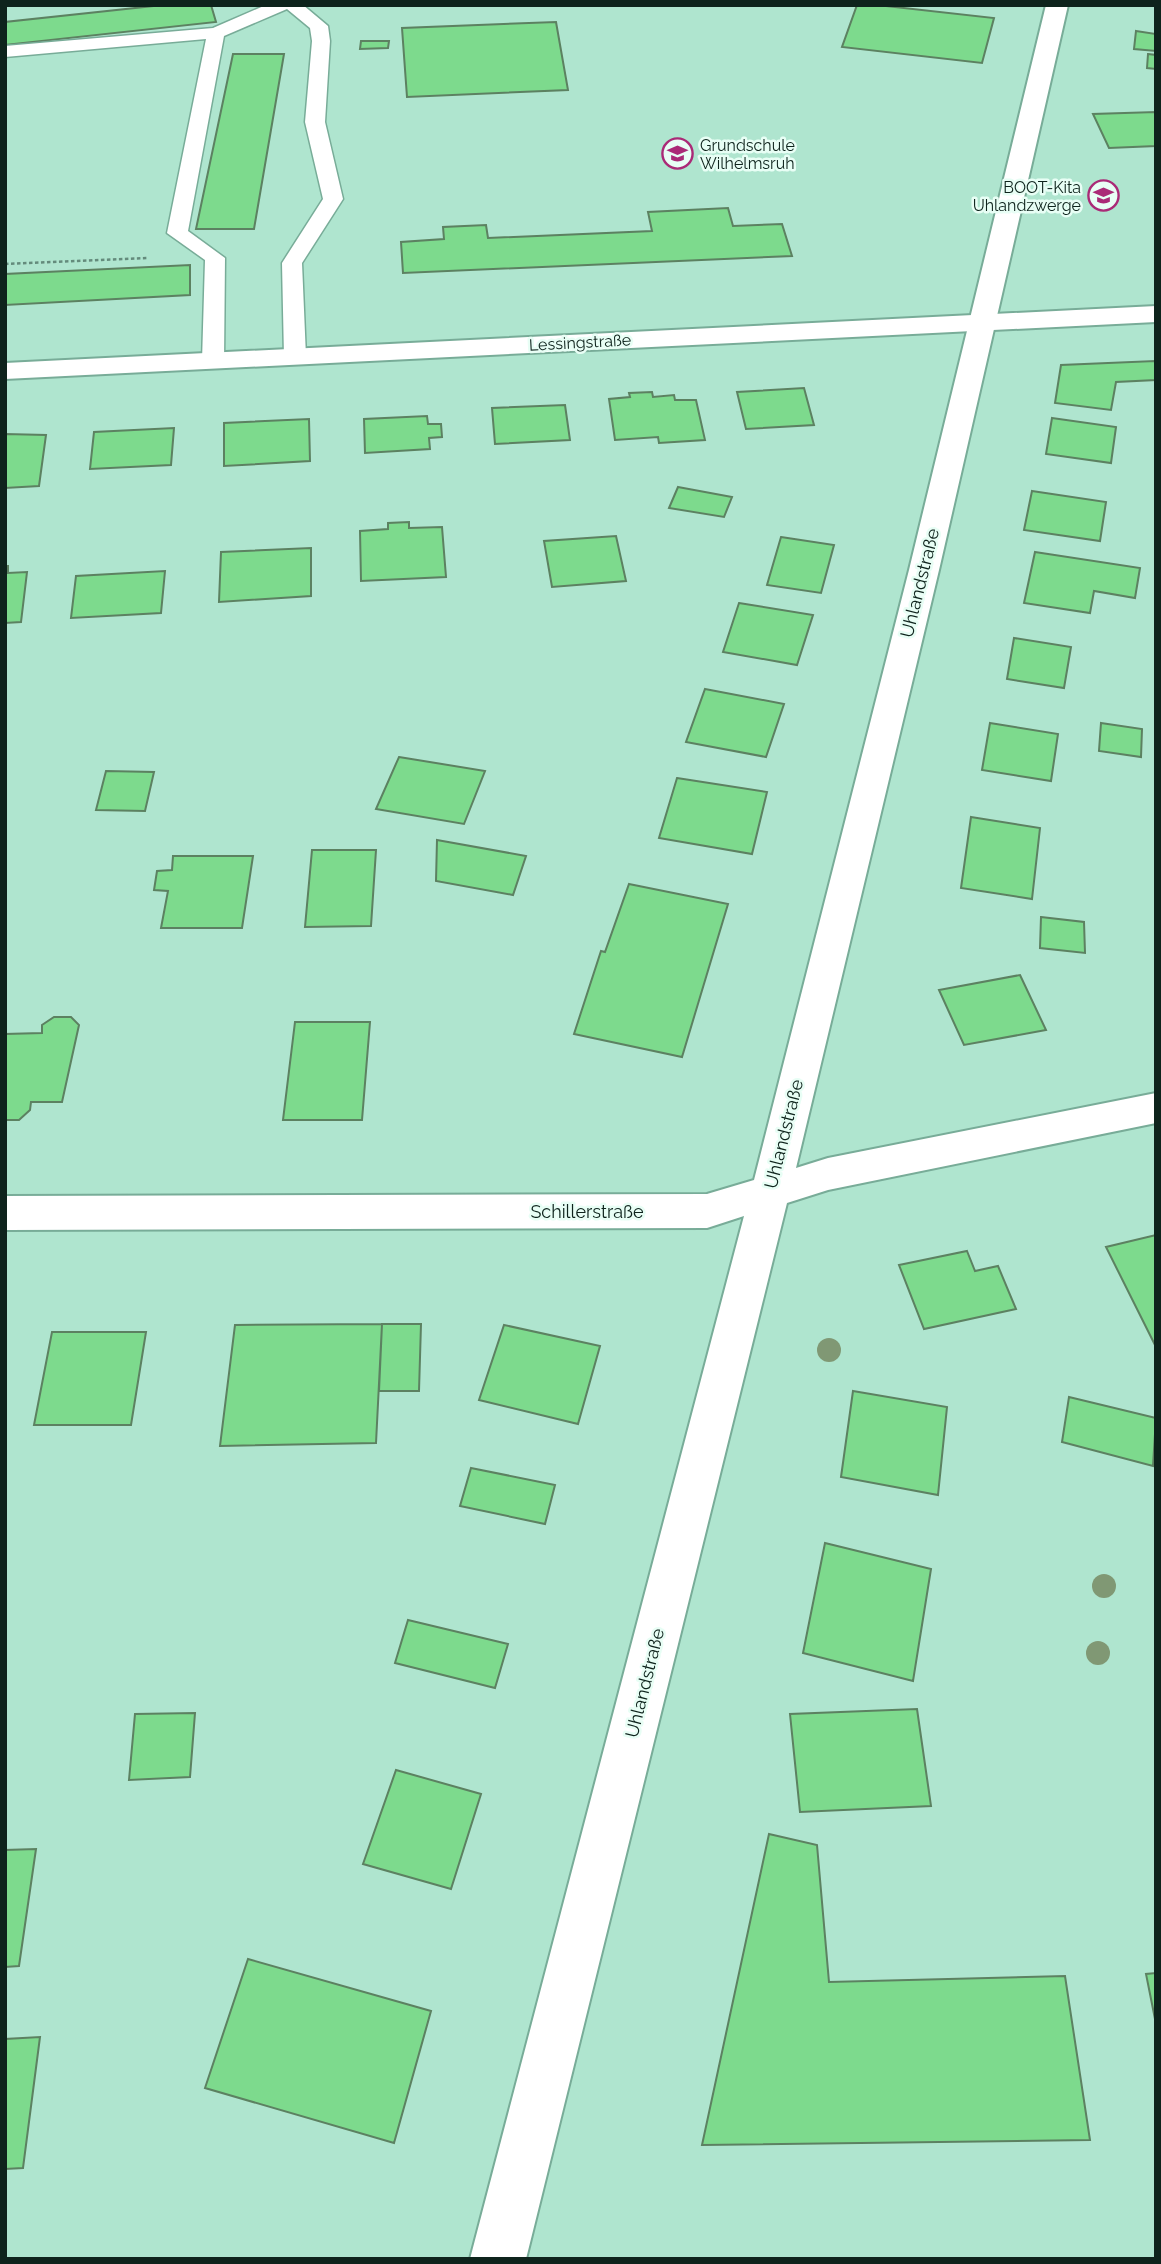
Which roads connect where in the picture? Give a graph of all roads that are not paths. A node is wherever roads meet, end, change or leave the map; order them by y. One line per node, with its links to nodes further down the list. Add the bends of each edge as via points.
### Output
1 (282, 5): 4 (lane)
2 (292, 5): 8 (lane, via 319,26 315,122 333,199 292,263)
3 (1058, 5): 7 (street, Uhlandstraße)
4 (216, 33): 5 (lane); 9 (lane, via 177,233 215,258)
5 (5, 52)
6 (1156, 314): 7 (street, Lessingstraße)
7 (985, 321): 8 (street, Lessingstraße); 12 (street, Uhlandstraße)
8 (295, 357): 9 (street, Lessingstraße)
9 (213, 361): 10 (street, Lessingstraße)
10 (5, 371)
11 (1156, 1108): 12 (street, Schillerstraße, via 828,1174)
12 (769, 1194): 13 (street, Schillerstraße, via 707,1211); 14 (street, Uhlandstraße)
13 (5, 1213)
14 (498, 2259)

